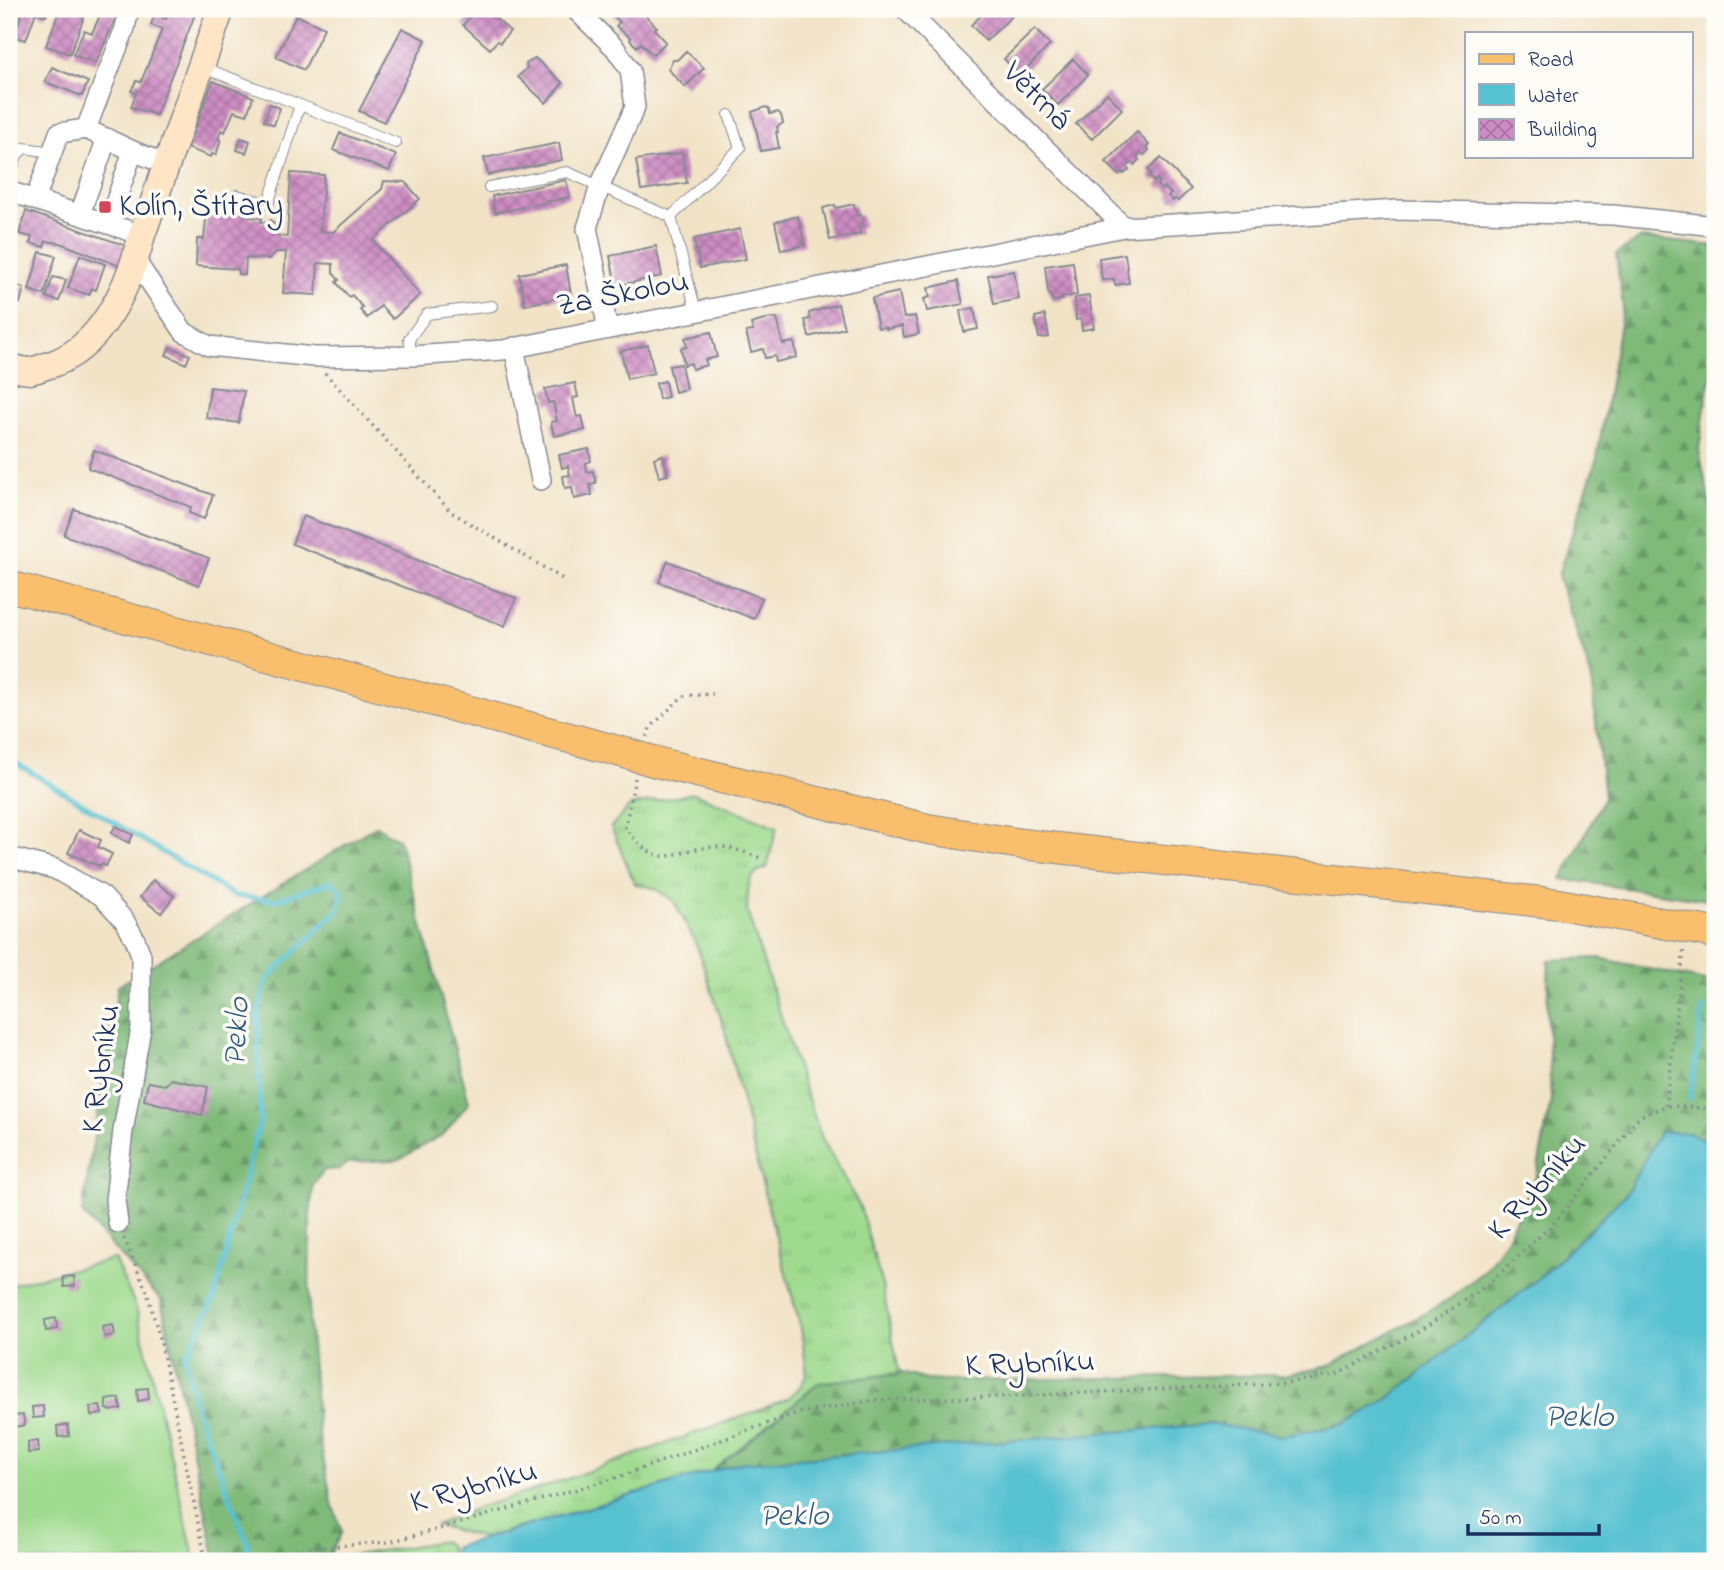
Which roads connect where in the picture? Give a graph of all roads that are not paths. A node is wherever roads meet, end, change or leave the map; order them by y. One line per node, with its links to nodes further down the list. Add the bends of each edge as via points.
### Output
1 (129, 9): 8 (street)
2 (221, 9): 5 (street)
3 (575, 9): 15 (street, via 615,48 630,70 635,107)
4 (905, 9): 24 (street, Větrná)
5 (200, 66): 6 (lane); 13 (street)
6 (300, 105): 10 (lane); 18 (lane, via 268,204)
7 (729, 115): 21 (lane, via 740,148)
8 (86, 130): 9 (street); 12 (street, via 59,133)
9 (107, 138): 11 (street); 20 (street)
10 (396, 143)
11 (133, 151): 13 (street); 22 (street)
12 (53, 152): 14 (lane, via 24,148); 19 (street)
13 (167, 165): 25 (street)
14 (9, 180)
15 (600, 186): 16 (lane, via 567,172); 21 (lane); 28 (street, via 587,228)
16 (489, 187)
17 (9, 191): 19 (street)
18 (237, 195)
19 (35, 200): 20 (street)
20 (80, 214): 22 (street)
21 (671, 218): 27 (lane)
22 (108, 224): 25 (street)
23 (1715, 226): 24 (street, Za Školou, via 1612,215 1398,210)
24 (1124, 227): 27 (street, Za Školou)
25 (139, 248): 30 (street, Za Školou, via 184,332 209,346 314,357); 31 (street, via 108,317 88,342 62,362 31,371)
26 (492, 306): 30 (lane, via 427,314 409,339)
27 (696, 311): 28 (street, Za Školou)
28 (608, 329): 29 (street, Za Školou)
29 (514, 347): 30 (street, Za Školou); 32 (street)
30 (412, 356)
31 (9, 367)
32 (541, 480)
33 (9, 586): 35 (main road, bridge, via 928,829 1559,904)
34 (9, 857): 36 (street, K Rybníku, via 55,869 102,896 124,920 141,955 142,1010 115,1200)
35 (1715, 933)
36 (118, 1223)

